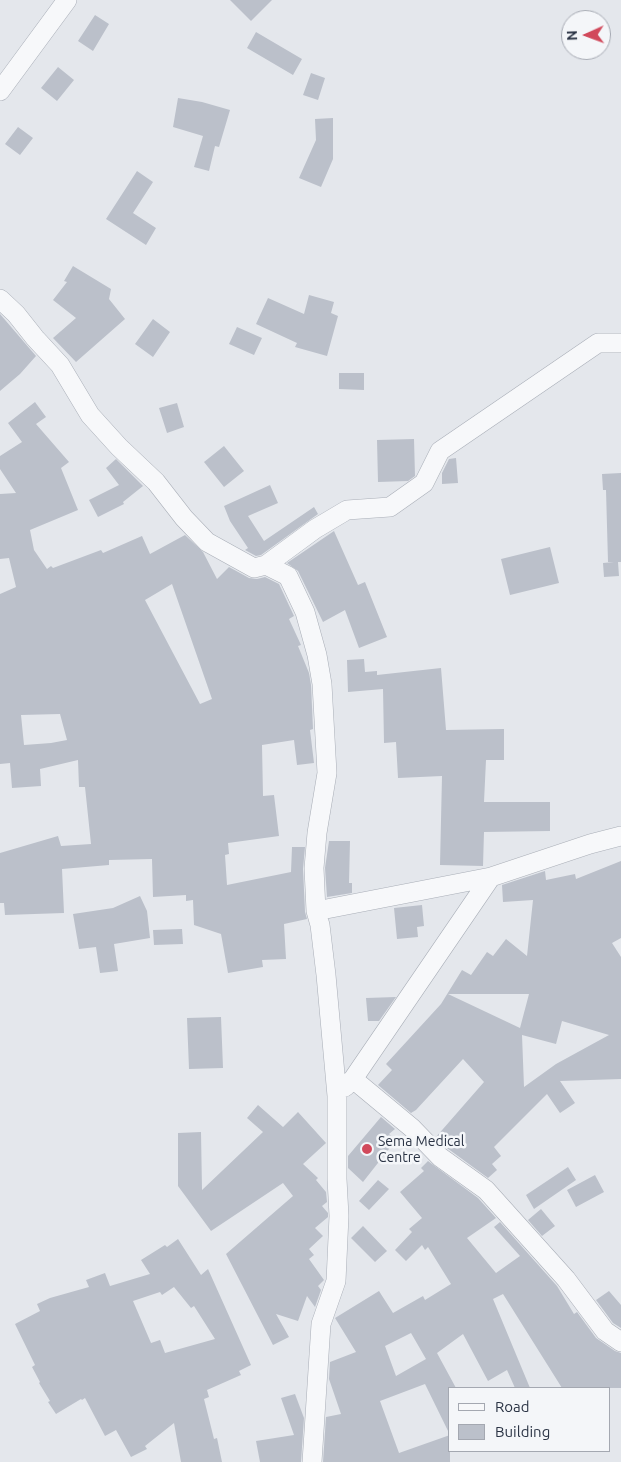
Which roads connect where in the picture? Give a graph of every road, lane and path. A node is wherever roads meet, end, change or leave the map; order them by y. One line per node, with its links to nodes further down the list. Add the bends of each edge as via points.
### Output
1 (66, 0): 2 (street)
2 (0, 91)
3 (0, 299): 5 (street, via 60,365 90,415 156,482 207,542 254,568)
4 (621, 343): 5 (street, via 598,343 440,451 424,483 390,507 347,510)
5 (266, 565): 8 (street, via 288,576 301,603 322,684 327,773 314,868)
6 (621, 836): 7 (street)
7 (491, 877): 8 (street); 9 (street)
8 (316, 912): 10 (street, via 326,975)
9 (353, 1078): 10 (street); 11 (street, via 412,1128 440,1157 486,1190 560,1273 605,1331)
10 (337, 1096): 12 (street, via 339,1216 336,1281 321,1324)
11 (621, 1342)
12 (312, 1462)

